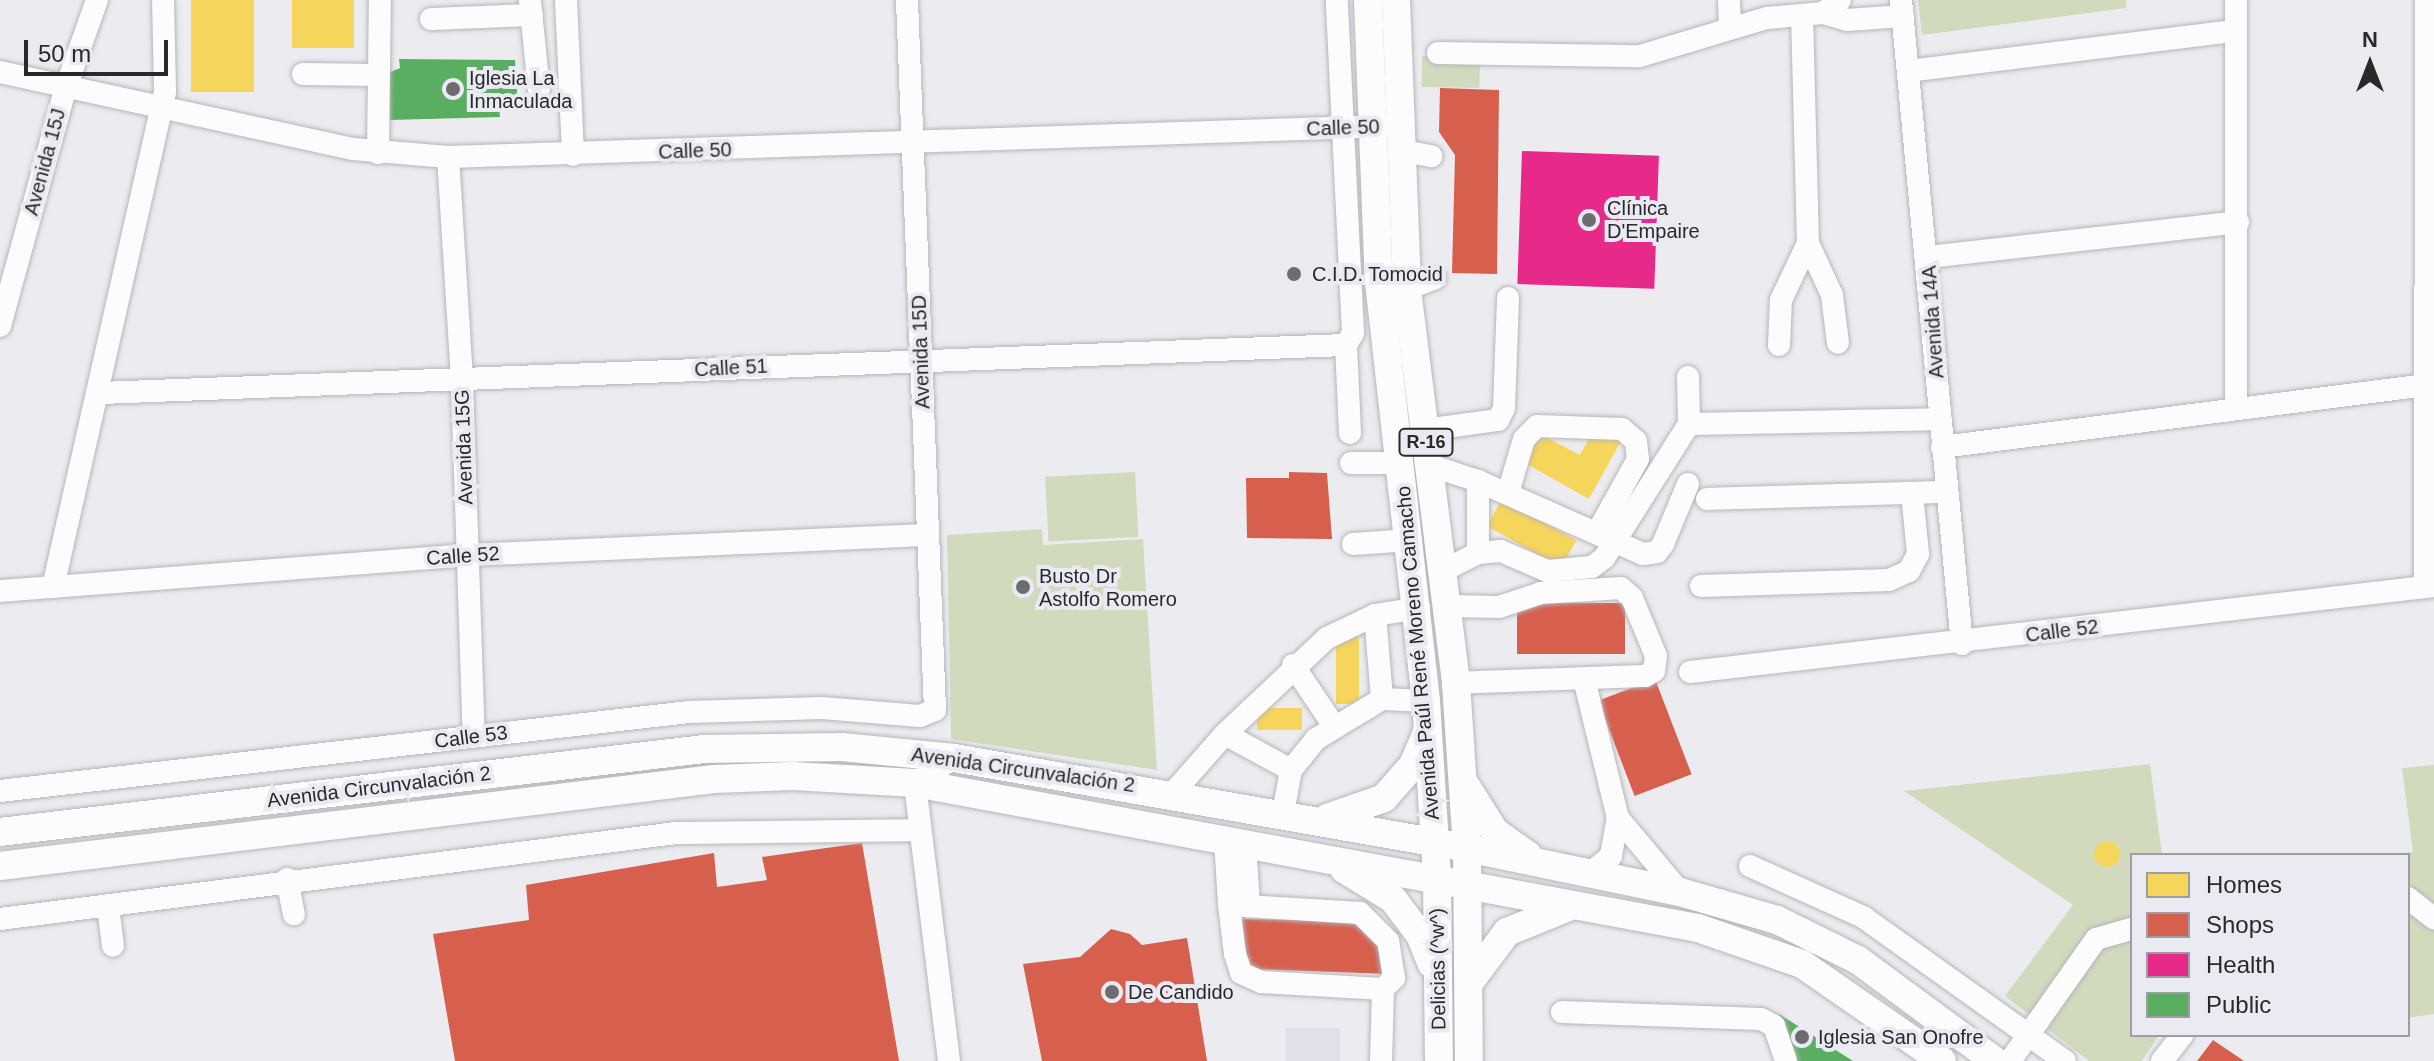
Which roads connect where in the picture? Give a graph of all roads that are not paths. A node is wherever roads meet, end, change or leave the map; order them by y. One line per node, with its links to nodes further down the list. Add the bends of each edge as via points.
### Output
1 (97, 0): 23 (street, Avenida 15J)
2 (163, 0): 25 (street)
3 (380, 0): 22 (street)
4 (566, 0): 30 (street)
5 (907, 0): 28 (street, Avenida 15D)
6 (1337, 0): 26 (street)
7 (1368, 0): 27 (main road, Avenida Paúl René Moreno Camacho / R-16)
8 (1396, 0): 27 (main road, Avenida Paúl René Moreno Camacho / R-16)
9 (1729, 0): 16 (street)
10 (2236, 0): 17 (street)
11 (2426, 0): 46 (street)
12 (531, 8): 15 (street); 24 (street)
13 (1819, 8): 14 (street, via 1847,20); 16 (street); 34 (street)
14 (1902, 8): 19 (street, Avenida 14A)
15 (431, 19)
16 (1730, 25): 18 (street, via 1640,56)
17 (2236, 31): 19 (street); 33 (street)
18 (1438, 53)
19 (1908, 71): 35 (street, Avenida 14A)
20 (0, 72): 23 (street, Calle 50)
21 (303, 74): 22 (street)
22 (378, 75): 29 (street)
23 (66, 87): 25 (street, Calle 50); 39 (street, Avenida 15J)
24 (539, 89)
25 (161, 111): 29 (street, Calle 50); 47 (street)
26 (1341, 128): 27 (street, Calle 50); 28 (street, Calle 50); 40 (street)
27 (1390, 134): 31 (street, Calle 50); 37 (main road, Avenida Paúl René Moreno Camacho / R-16); 55 (main road, Avenida Paúl René Moreno Camacho / R-16, via 1379,282)
28 (913, 143): 30 (street, Calle 50); 43 (street, Avenida 15D)
29 (378, 153): 32 (street, Calle 50)
30 (573, 155): 32 (street, Calle 50)
31 (1431, 156)
32 (448, 157): 45 (street, Avenida 15G)
33 (2238, 222): 35 (street); 48 (street)
34 (1808, 243): 41 (street, via 1832,295); 42 (street, via 1781,300)
35 (1928, 257): 49 (street, Avenida 14A)
36 (1435, 278): 37 (street)
37 (1407, 289): 51 (main road, Avenida Paúl René Moreno Camacho / R-16)
38 (1508, 298): 51 (street, via 1504,408 1498,420)
39 (0, 326)
40 (1349, 339): 43 (street, Calle 51); 52 (street)
41 (1838, 343)
42 (1779, 345)
43 (921, 358): 45 (street, Calle 51); 62 (street, Avenida 15D)
44 (1688, 377): 50 (street)
45 (462, 382): 47 (street, Calle 51); 67 (street, Avenida 15G)
46 (2429, 384): 48 (street); 70 (street)
47 (101, 393): 71 (street)
48 (2236, 408): 53 (street)
49 (1940, 419): 50 (street); 53 (street, Avenida 14A)
50 (1689, 424): 63 (street)
51 (1425, 430): 55 (main road, Avenida Paúl René Moreno Camacho / R-16)
52 (1350, 433)
53 (1942, 447): 58 (street, Avenida 14A)
54 (1351, 463): 55 (street)
55 (1415, 464): 56 (street); 64 (main road, Avenida Paúl René Moreno Camacho / R-16); 68 (main road, Avenida Paúl René Moreno Camacho / R-16)
56 (1478, 481): 59 (street); 66 (street)
57 (1688, 484): 63 (street, via 1657,552 1643,554)
58 (1946, 492): 60 (street); 76 (street, Avenida 14A)
59 (1508, 493): 63 (street); 63 (street, via 1524,439 1537,426 1622,429 1636,441 1638,459)
60 (1912, 493): 61 (street); 69 (street, via 1918,554 1909,571 1889,580)
61 (1707, 499)
62 (927, 535): 67 (street, Calle 52); 83 (street, Avenida 15D)
63 (1606, 537): 66 (street, via 1604,558 1582,570 1547,571 1501,551)
64 (1411, 540): 65 (street); 74 (main road, Avenida Paúl René Moreno Camacho / R-16)
65 (1353, 544)
66 (1478, 553): 68 (street)
67 (468, 555): 71 (street, Calle 52); 87 (street, Avenida 15G)
68 (1444, 570): 73 (main road, Avenida Paúl René Moreno Camacho / R-16)
69 (1701, 586)
70 (2430, 586): 76 (street, Calle 52)
71 (53, 587): 72 (street, Calle 52)
72 (0, 591)
73 (1448, 606): 79 (street, via 1499,607 1561,590 1614,586 1628,592 1656,656 1654,671); 80 (main road, Avenida Paúl René Moreno Camacho / R-16)
74 (1419, 608): 75 (street); 82 (main road, Avenida Paúl René Moreno Camacho / R-16)
75 (1375, 615): 77 (street, via 1327,638); 81 (street)
76 (1962, 644): 78 (street, Calle 52)
77 (1293, 665): 84 (street); 86 (street)
78 (1690, 672)
79 (1584, 679): 80 (street); 95 (street)
80 (1456, 683): 90 (main road, Avenida Paúl René Moreno Camacho / R-16)
81 (1382, 699): 82 (street); 84 (street)
82 (1426, 701): 85 (main road, Avenida Paúl René Moreno Camacho / R-16)
83 (937, 704): 87 (street, Calle 53, via 920,716 751,708)
84 (1334, 726): 89 (street, via 1300,755)
85 (1428, 730): 96 (main road, via 1413,765 1384,798); 100 (main road, Avenida Paúl René Moreno Camacho / R-16)
86 (1225, 734): 89 (street); 93 (street)
87 (474, 737): 92 (street, Calle 53)
88 (954, 758): 91 (street); 93 (main road, Avenida Circunvalación 2); 98 (main road, Avenida Circunvalación 2, via 842,747 704,749)
89 (1291, 770): 94 (street)
90 (1462, 778): 101 (main road, Avenida Paúl René Moreno Camacho / R-16); 105 (main road, via 1482,816 1503,839 1534,859)
91 (915, 783): 97 (street); 99 (main road, Avenida Circunvalación 2); 103 (main road, Avenida Circunvalación 2, via 793,776 714,779)
92 (0, 791)
93 (1173, 793): 94 (main road, Avenida Circunvalación 2)
94 (1283, 813): 96 (main road, Avenida Circunvalación 2)
95 (1618, 818): 105 (street, via 1611,856); 109 (street)
96 (1317, 820): 100 (main road, Avenida Circunvalación 2)
97 (918, 830): 107 (street, via 676,833); 125 (street)
98 (0, 832)
99 (1235, 841): 102 (main road, Avenida Circunvalación 2); 111 (street)
100 (1434, 842): 101 (main road, Avenida Circunvalación 2); 106 (main road, Avenida Paúl René Moreno Camacho / R-16)
101 (1467, 848): 105 (main road, Avenida Circunvalación 2); 108 (main road, Avenida Paúl René Moreno Camacho / R-16)
102 (1310, 855): 106 (main road, Avenida Circunvalación 2); 119 (main road, via 1357,874 1393,899 1420,935)
103 (0, 866)
104 (1750, 866): 123 (street, via 1863,917)
105 (1583, 873): 109 (main road, Avenida Circunvalación 2)
106 (1437, 876): 108 (main road, Avenida Circunvalación 2); 119 (main road, Delicias (^w^) / R-16)
107 (287, 879): 113 (street); 114 (street)
108 (1468, 883): 112 (main road, Avenida Circunvalación 2); 120 (main road, Delicias (^w^) / R-16)
109 (1680, 892): 131 (main road, Avenida Circunvalación 2, via 1777,920 1832,944)
110 (2410, 900): 115 (street)
111 (1239, 905): 121 (street, via 1237,965 1250,980); 121 (street, via 1350,911 1368,918 1393,952 1394,978)
112 (1577, 905): 120 (main road, via 1507,932); 130 (main road, Avenida Circunvalación 2, via 1698,928 1802,964)
113 (108, 906): 116 (street); 118 (street)
114 (294, 914)
115 (2434, 918)
116 (0, 919)
117 (2130, 930): 123 (street, via 2096,939)
118 (113, 946)
119 (1437, 978): 127 (main road, Delicias (^w^) / R-16)
120 (1468, 984): 128 (main road, Delicias (^w^) / R-16)
121 (1383, 989): 126 (street)
122 (1562, 1012): 129 (street, via 1761,1019 1774,1026)
123 (2028, 1035): 132 (street); 133 (street)
124 (2180, 1037): 134 (street)
125 (949, 1061)
126 (1381, 1061)
127 (1439, 1061)
128 (1469, 1061)
129 (1786, 1061)
130 (1942, 1061)
131 (1995, 1061)
132 (2010, 1061)
133 (2065, 1061)
134 (2162, 1061)

